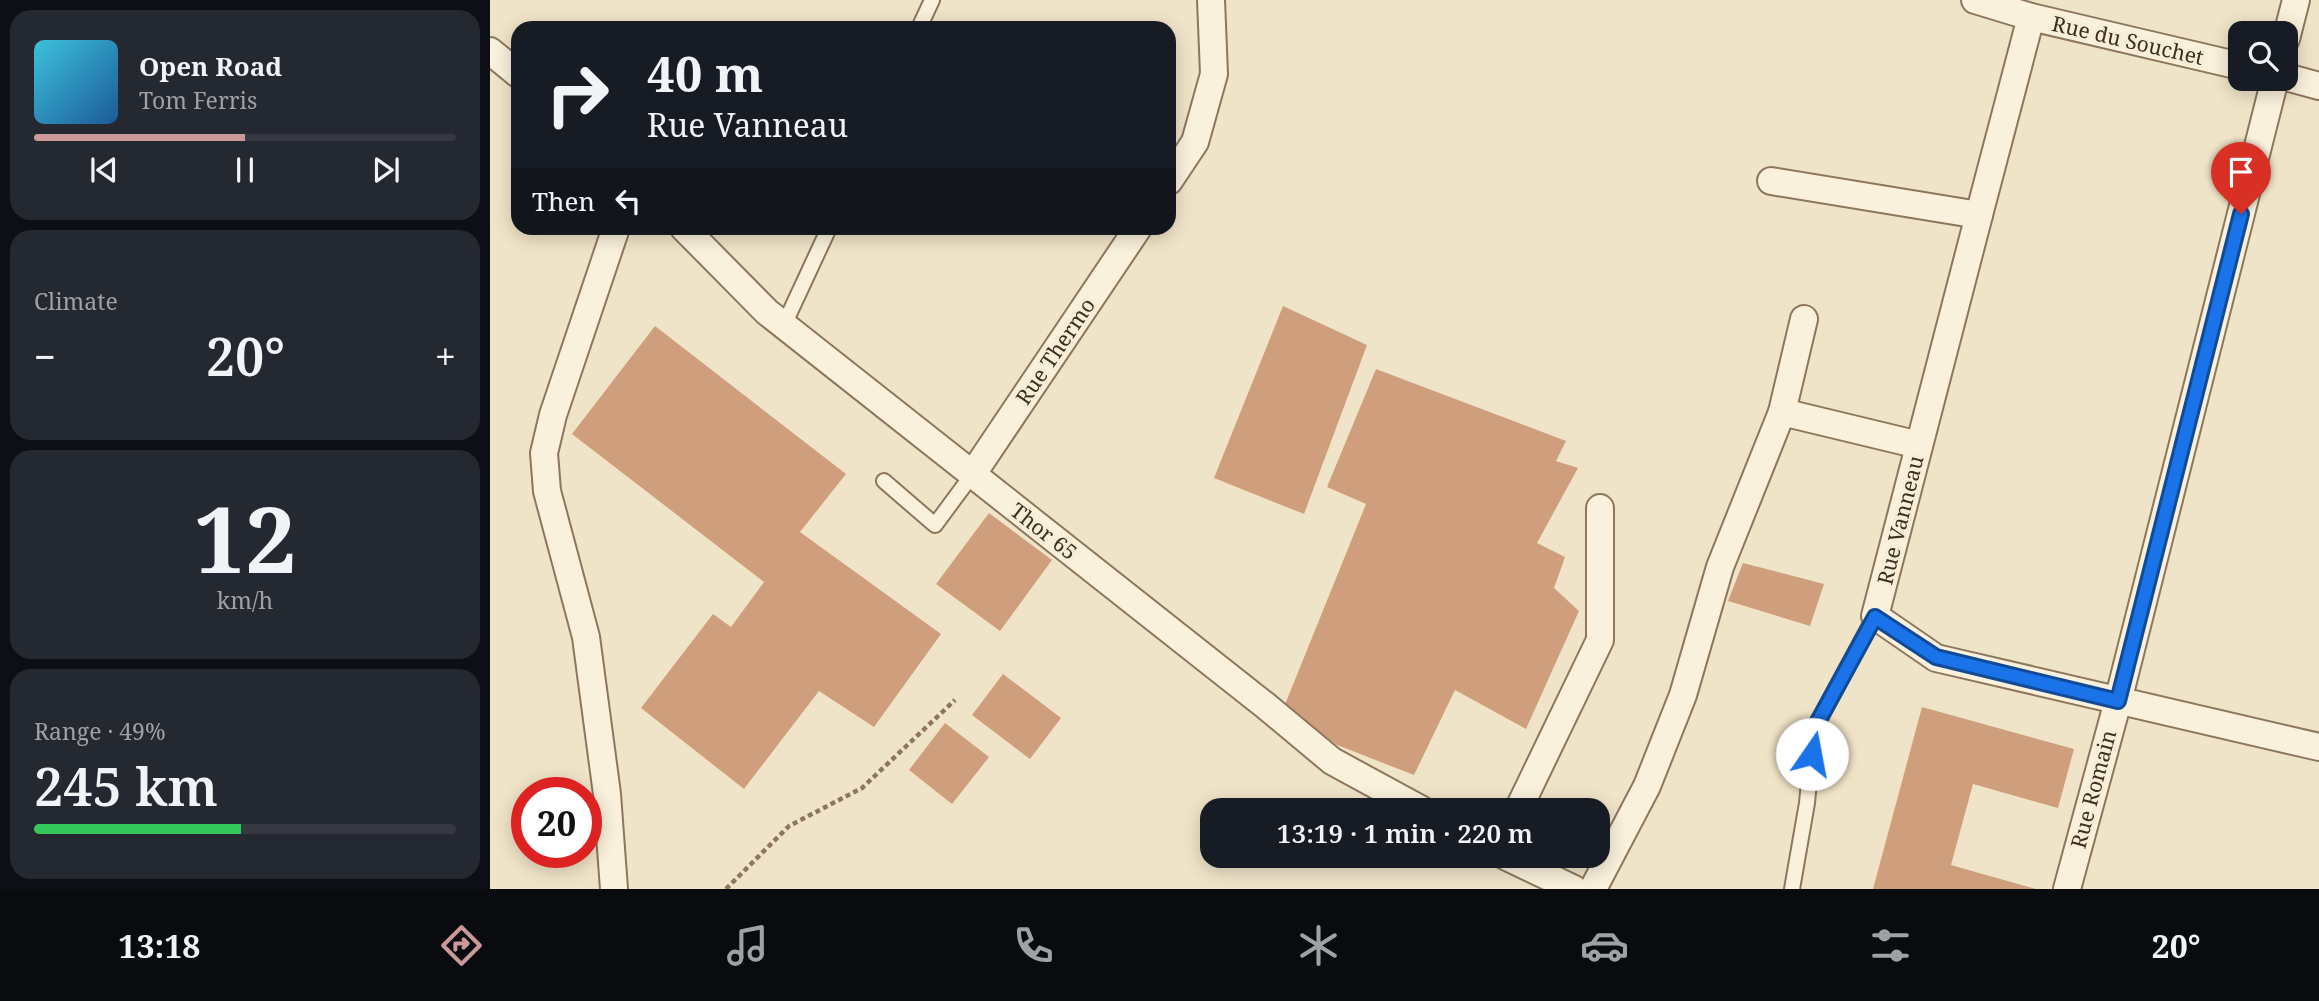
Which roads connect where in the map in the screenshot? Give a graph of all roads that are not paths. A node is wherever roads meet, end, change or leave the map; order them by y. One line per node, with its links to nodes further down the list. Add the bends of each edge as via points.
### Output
1 (932, 0): 6 (lane)
2 (1211, 0): 14 (street, via 1214,74 1195,142)
3 (1975, 0): 5 (street, Rue du Souchet)
4 (2296, 0): 7 (street)
5 (2031, 17): 9 (street, Rue du Souchet); 16 (street, Rue Vanneau)
6 (922, 21)
7 (2291, 21)
8 (490, 51): 10 (street)
9 (2228, 63)
10 (511, 68)
11 (2298, 81): 12 (street)
12 (2319, 86)
13 (2272, 91): 29 (street, Rue Romain)
14 (1176, 170)
15 (1771, 181): 16 (street)
16 (1979, 215): 24 (street, Rue Vanneau)
17 (614, 235): 34 (street, via 552,415 544,453 547,491 586,637 607,794)
18 (691, 235): 22 (street, Thor 65)
19 (826, 235): 22 (lane)
20 (1133, 235): 25 (street, Rue Thermo)
21 (1804, 319): 23 (street)
22 (784, 325): 25 (street, Thor 65)
23 (1782, 412): 24 (street); 36 (street, via 1720,567 1684,695 1647,786)
24 (1919, 445): 28 (street, Rue Vanneau)
25 (972, 475): 26 (lane, via 935,525); 31 (street, Thor 65, via 1332,761)
26 (884, 481)
27 (1600, 508): 32 (street, via 1600,640)
28 (1875, 617): 29 (street, via 1936,657); 37 (lane, via 1814,729)
29 (2118, 701): 30 (street); 38 (street, Rue Romain)
30 (2319, 747)
31 (1400, 798)
32 (1524, 798)
33 (1530, 868): 35 (street)
34 (614, 889)
35 (1574, 889)
36 (1593, 889)
37 (1792, 889)
38 (2067, 889)

